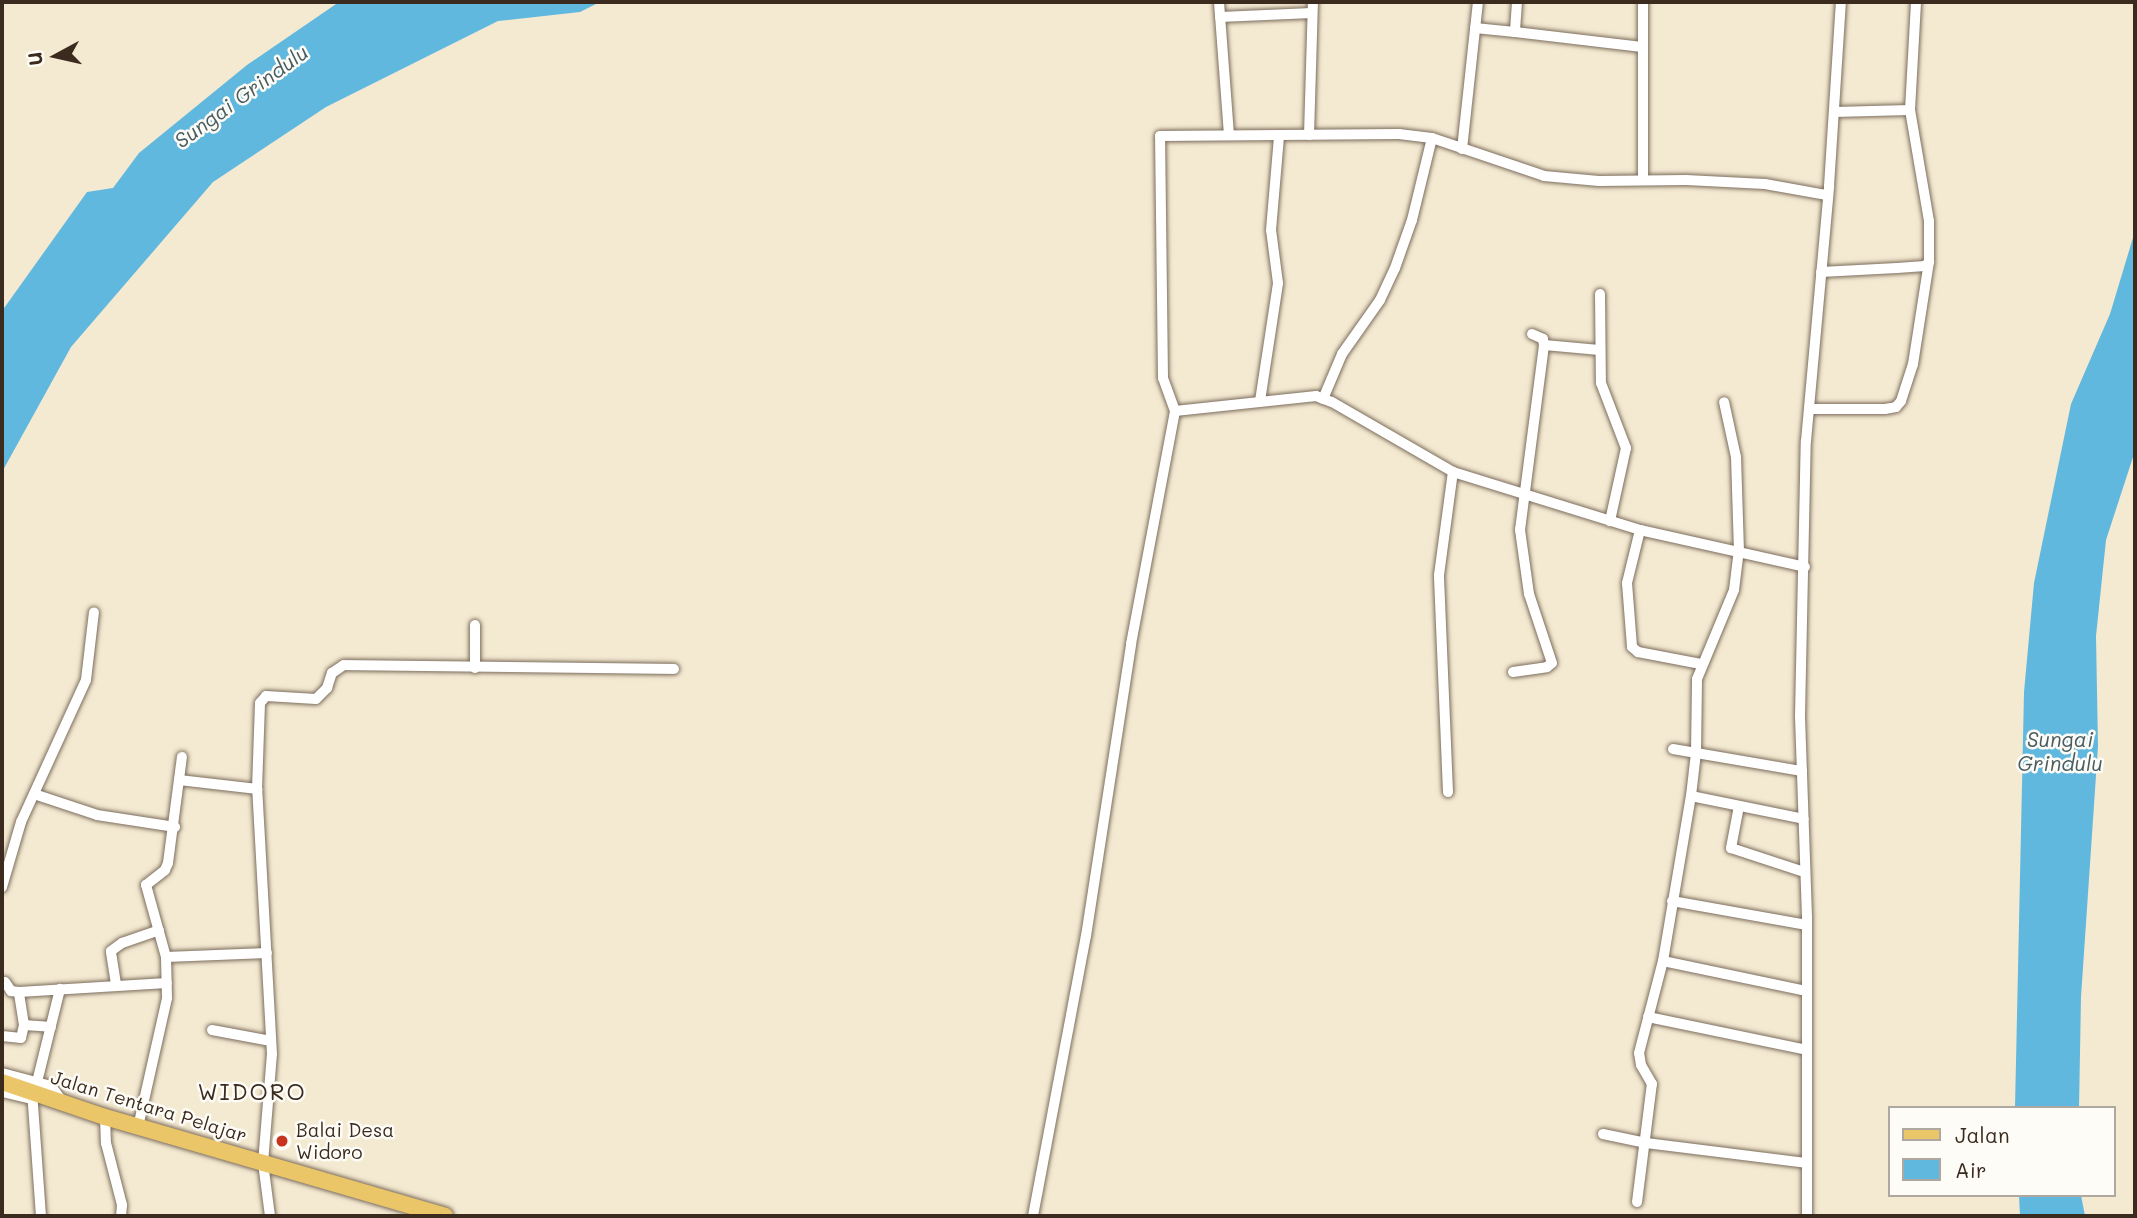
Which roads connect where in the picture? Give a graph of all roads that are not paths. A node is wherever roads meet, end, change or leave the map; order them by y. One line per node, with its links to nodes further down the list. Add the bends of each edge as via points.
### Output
1 (1219, 2): 8 (street)
2 (1478, 2): 9 (street)
3 (1517, 2): 10 (street)
4 (1643, 2): 11 (street)
5 (1841, 2): 13 (street)
6 (1916, 2): 12 (street)
7 (1312, 7): 8 (street); 15 (street)
8 (1220, 17): 14 (street)
9 (1475, 28): 10 (street); 18 (street)
10 (1515, 32): 11 (street)
11 (1642, 47): 19 (street)
12 (1910, 110): 13 (street); 21 (street, via 1928,221)
13 (1834, 112): 20 (street)
14 (1229, 135): 16 (street); 31 (street, via 1159,138 1163,378)
15 (1310, 135): 16 (street); 17 (street)
16 (1279, 136): 28 (street, via 1271,230 1278,283)
17 (1432, 138): 18 (street); 27 (street, via 1395,268 1380,300 1342,354)
18 (1462, 149): 19 (street, via 1544,176)
19 (1643, 179): 20 (street, via 1765,184)
20 (1827, 195): 22 (street)
21 (1928, 262): 22 (street, via 1925,266); 30 (street, via 1913,364 1901,401 1885,409)
22 (1821, 272): 30 (street)
23 (1600, 294): 26 (street)
24 (1532, 334): 25 (street, via 1543,339)
25 (1544, 345): 26 (street); 33 (street)
26 (1600, 350): 34 (street, via 1601,383 1626,448)
27 (1323, 398): 28 (street); 32 (street)
28 (1260, 401): 31 (street)
29 (1724, 402): 36 (street, via 1736,457)
30 (1809, 409): 37 (street)
31 (1175, 411): 92 (street)
32 (1453, 472): 33 (street); 50 (street, via 1438,575)
33 (1522, 495): 34 (street); 43 (street, via 1524,573 1552,663)
34 (1609, 521): 35 (street)
35 (1640, 530): 36 (street); 40 (street, via 1627,583 1632,647)
36 (1739, 552): 37 (street); 40 (street, via 1734,590)
37 (1804, 566): 47 (street)
38 (94, 612): 51 (street, via 86,680)
39 (475, 625): 41 (street)
40 (1701, 664): 45 (street)
41 (475, 668): 42 (street); 49 (street, via 344,665 332,673 327,688 316,699 266,696 258,712)
42 (674, 670)
43 (1513, 672)
44 (1673, 749): 45 (street)
45 (1696, 753): 47 (street); 52 (street)
46 (182, 757): 48 (street)
47 (1802, 771): 54 (street)
48 (179, 780): 49 (street); 55 (street)
49 (257, 789): 61 (street)
50 (1448, 792)
51 (34, 794): 55 (street, via 97,815); 57 (street)
52 (1691, 796): 53 (street); 58 (street)
53 (1740, 806): 54 (street); 56 (street, via 1731,848)
54 (1804, 819): 56 (street)
55 (174, 827): 60 (street, via 165,870 146,886)
56 (1804, 872): 59 (street)
57 (2, 887)
58 (1672, 901): 59 (street); 63 (street)
59 (1807, 925): 68 (street)
60 (159, 930): 62 (street); 66 (street, via 111,951)
61 (267, 953): 62 (street); 75 (street)
62 (166, 957): 65 (street)
63 (1663, 961): 68 (street); 70 (street)
64 (5, 982): 69 (street, via 10,991)
65 (167, 983): 66 (street); 82 (street)
66 (116, 984): 67 (street)
67 (60, 989): 69 (street); 72 (street)
68 (1807, 991): 76 (street)
69 (19, 992): 71 (street)
70 (1648, 1017): 76 (street); 84 (street, via 1639,1060 1652,1084)
71 (24, 1025): 72 (street); 74 (street, via 21,1038)
72 (51, 1027): 79 (street)
73 (212, 1030): 75 (street)
74 (2, 1036)
75 (271, 1041): 85 (street, via 272,1088)
76 (1807, 1050): 86 (street)
77 (2, 1073): 79 (street)
78 (2, 1082): 79 (main road, Jalan Tentara Pelajar)
79 (33, 1090): 80 (street); 81 (main road, Jalan Tentara Pelajar); 88 (street)
80 (2, 1092)
81 (105, 1117): 82 (main road, Jalan Tentara Pelajar); 89 (street)
82 (138, 1127): 85 (main road, Jalan Tentara Pelajar)
83 (1603, 1134): 84 (street)
84 (1646, 1143): 86 (street); 87 (street)
85 (263, 1163): 90 (street); 91 (main road, Jalan Tentara Pelajar)
86 (1806, 1163): 93 (street)
87 (1637, 1202)
88 (41, 1216)
89 (121, 1216)
90 (270, 1216)
91 (445, 1216)
92 (1034, 1216)
93 (1807, 1216)

